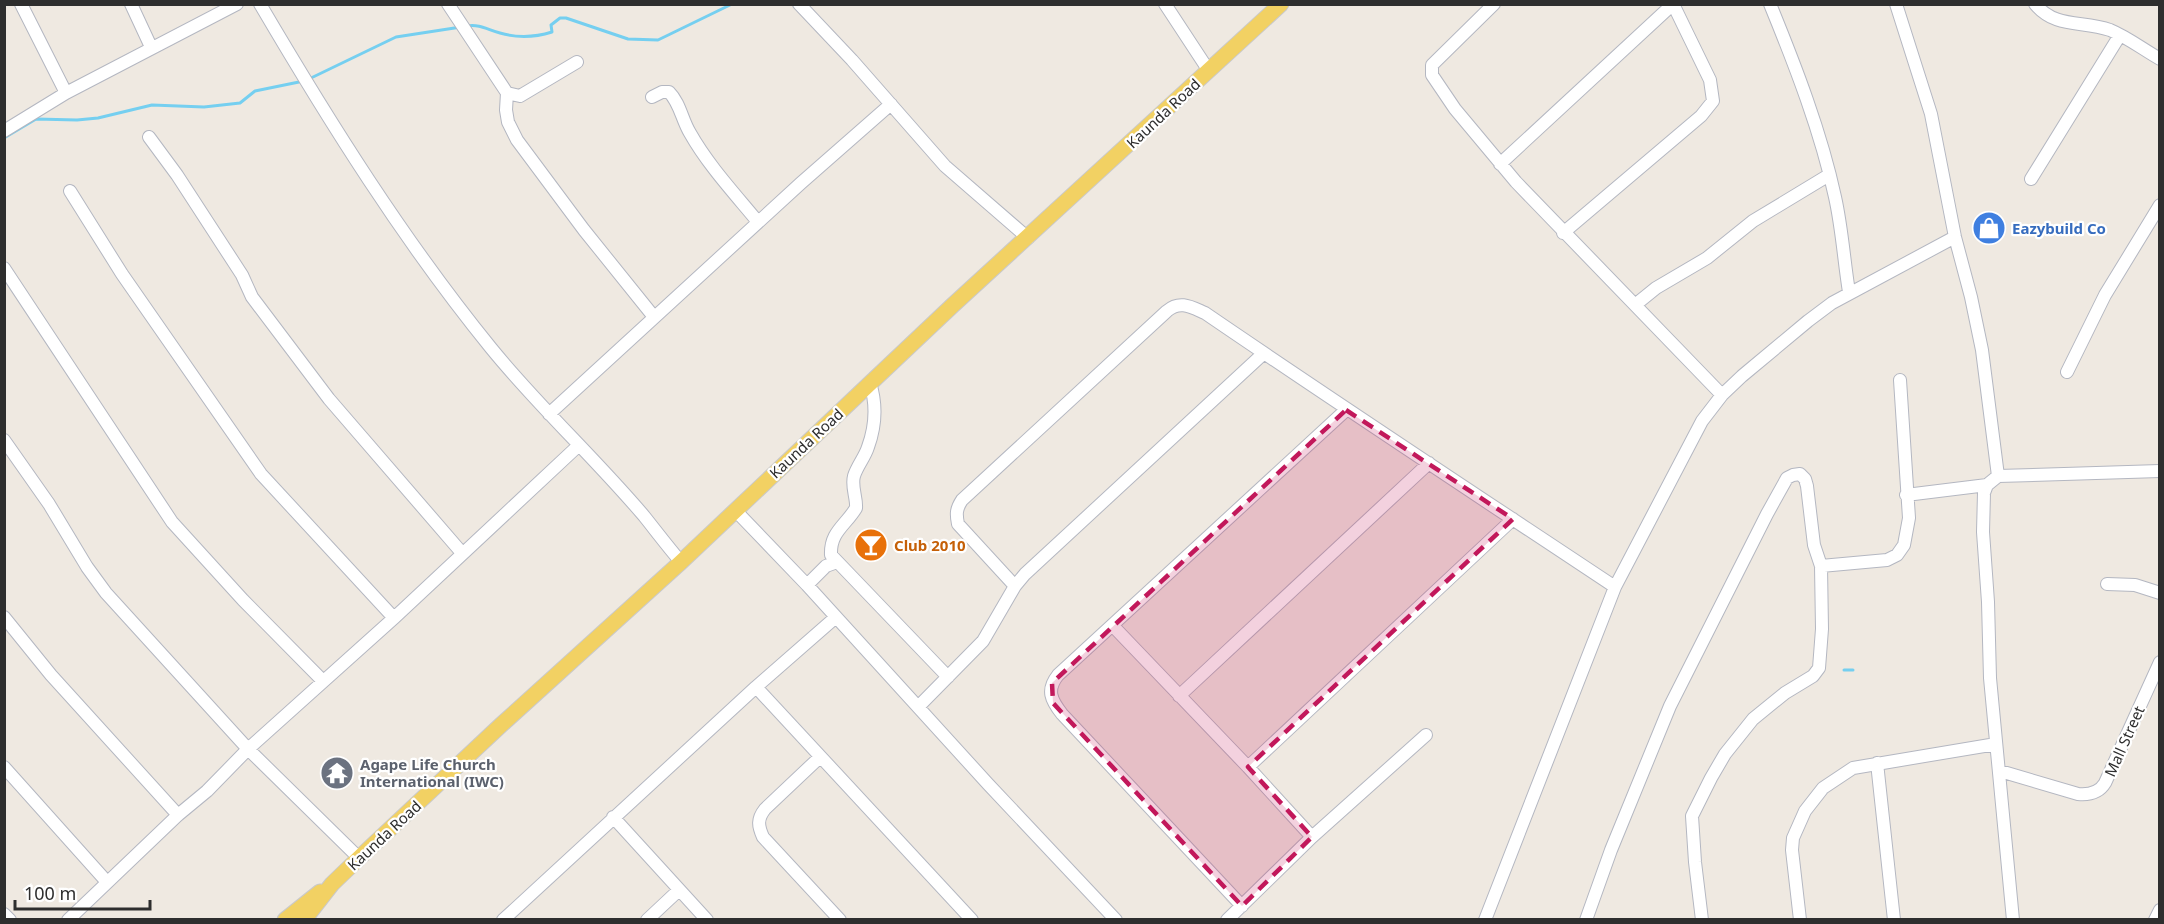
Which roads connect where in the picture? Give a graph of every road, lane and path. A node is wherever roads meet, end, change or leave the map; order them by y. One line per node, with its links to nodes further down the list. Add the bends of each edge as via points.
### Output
1 (21, 4): 19 (street)
2 (131, 4): 15 (street)
3 (237, 4): 15 (street)
4 (260, 4): 44 (street, via 305,81 440,281 491,348)
5 (448, 4): 20 (street)
6 (799, 4): 22 (street)
7 (1165, 4): 18 (street)
8 (1281, 4): 18 (main road, Kaunda Road)
9 (1494, 4): 25 (street, via 1432,65 1432,75)
10 (1673, 4): 25 (street); 31 (street, via 1710,80 1713,101 1701,116)
11 (1770, 4): 26 (street)
12 (1896, 4): 32 (street, via 1931,114)
13 (2035, 4): 14 (street, via 2051,18)
14 (2120, 35): 16 (street); 27 (street)
15 (151, 47): 19 (street)
16 (2160, 59)
17 (577, 62): 20 (street, via 520,96)
18 (1209, 71): 33 (main road, Kaunda Road)
19 (66, 93): 23 (street)
20 (507, 93): 37 (street, via 508,122 517,140)
21 (652, 97): 30 (street, via 669,92 688,132)
22 (891, 104): 30 (street); 33 (street, via 945,166)
23 (4, 131)
24 (149, 137): 54 (street, via 235,265 252,297 329,399)
25 (1500, 164): 31 (street)
26 (1829, 175): 35 (street); 36 (street, via 1753,221 1707,258)
27 (2031, 179)
28 (70, 191): 65 (street, via 122,274 261,474)
29 (2160, 205): 39 (street, via 2110,286)
30 (758, 222): 37 (street)
31 (1563, 233): 36 (street)
32 (1955, 237): 35 (street); 49 (street, via 1982,350)
33 (1028, 238): 41 (main road, Kaunda Road)
34 (4, 268): 69 (street, via 172,522)
35 (1849, 292): 42 (street, via 1808,321)
36 (1635, 305): 42 (street)
37 (654, 317): 44 (street)
38 (1264, 353): 43 (street); 60 (street); 60 (street, via 1205,313 1175,306 962,500 957,507 958,524)
39 (2067, 372)
40 (1900, 380): 51 (street)
41 (870, 383): 52 (main road, Kaunda Road); 56 (street, via 875,416 868,446 854,477 856,508 831,545 831,555)
42 (1722, 395): 61 (street, via 1685,451)
43 (1346, 410): 47 (street); 66 (street)
44 (549, 414): 46 (street)
45 (4, 440): 75 (street, via 106,593)
46 (578, 446): 54 (street); 55 (street)
47 (1429, 463): 53 (street); 71 (street)
48 (2160, 471): 49 (street)
49 (1998, 476): 50 (street)
50 (1987, 485): 51 (street); 74 (street, via 1983,532)
51 (1906, 495): 57 (street, via 1908,528 1897,555 1887,560)
52 (735, 510): 55 (main road, Kaunda Road); 59 (street)
53 (1513, 519): 61 (street); 79 (street)
54 (462, 554): 65 (street)
55 (681, 562): 84 (main road, Kaunda Road)
56 (837, 562): 59 (street, via 826,566); 68 (street)
57 (1821, 566): 103 (street, via 1814,545 1805,479 1800,474 1792,475 1767,514 1670,706); 104 (street, via 1819,668 1753,719 1725,754 1692,816)
58 (2107, 584): 62 (street, via 2135,585)
59 (807, 585): 63 (street)
60 (1015, 586): 68 (street, via 983,641)
61 (1615, 587): 102 (street)
62 (2160, 593)
63 (836, 616): 70 (street); 72 (street)
64 (4, 617): 81 (street, via 51,675)
65 (394, 618): 69 (street)
66 (1113, 626): 71 (street); 88 (street, via 1052,683 1053,703)
67 (2160, 662): 80 (street, Mall Street, via 2098,791 2078,794)
68 (948, 676): 72 (street)
69 (323, 681): 75 (street)
70 (756, 687): 76 (street); 82 (street)
71 (1179, 696): 79 (street)
72 (918, 707): 100 (street)
73 (1426, 735): 83 (street)
74 (1996, 744): 77 (street); 80 (street)
75 (248, 749): 81 (street); 84 (street)
76 (820, 757): 98 (street, via 765,809 759,827 763,837); 99 (street)
77 (1877, 763): 105 (street, via 1853,768 1832,781 1798,823 1792,850); 106 (street)
78 (4, 767): 85 (street)
79 (1248, 767): 83 (street)
80 (2000, 771): 107 (street)
81 (178, 814): 85 (street)
82 (613, 817): 87 (street); 95 (street)
83 (1311, 837): 88 (street)
84 (359, 858): 86 (main road, Kaunda Road)
85 (107, 882): 93 (street)
86 (333, 884): 91 (main road, Kaunda Road); 94 (main road, Kaunda Road)
87 (679, 890): 96 (street); 97 (street)
88 (1242, 906): 101 (street)
89 (2160, 910): 108 (street)
90 (4, 914): 92 (street)
91 (307, 918)
92 (10, 920)
93 (68, 920)
94 (285, 920)
95 (503, 920)
96 (647, 920)
97 (707, 920)
98 (840, 920)
99 (972, 920)
100 (1116, 920)
101 (1227, 920)
102 (1485, 920)
103 (1586, 920)
104 (1702, 920)
105 (1800, 920)
106 (1894, 920)
107 (2013, 920)
108 (2155, 920)

